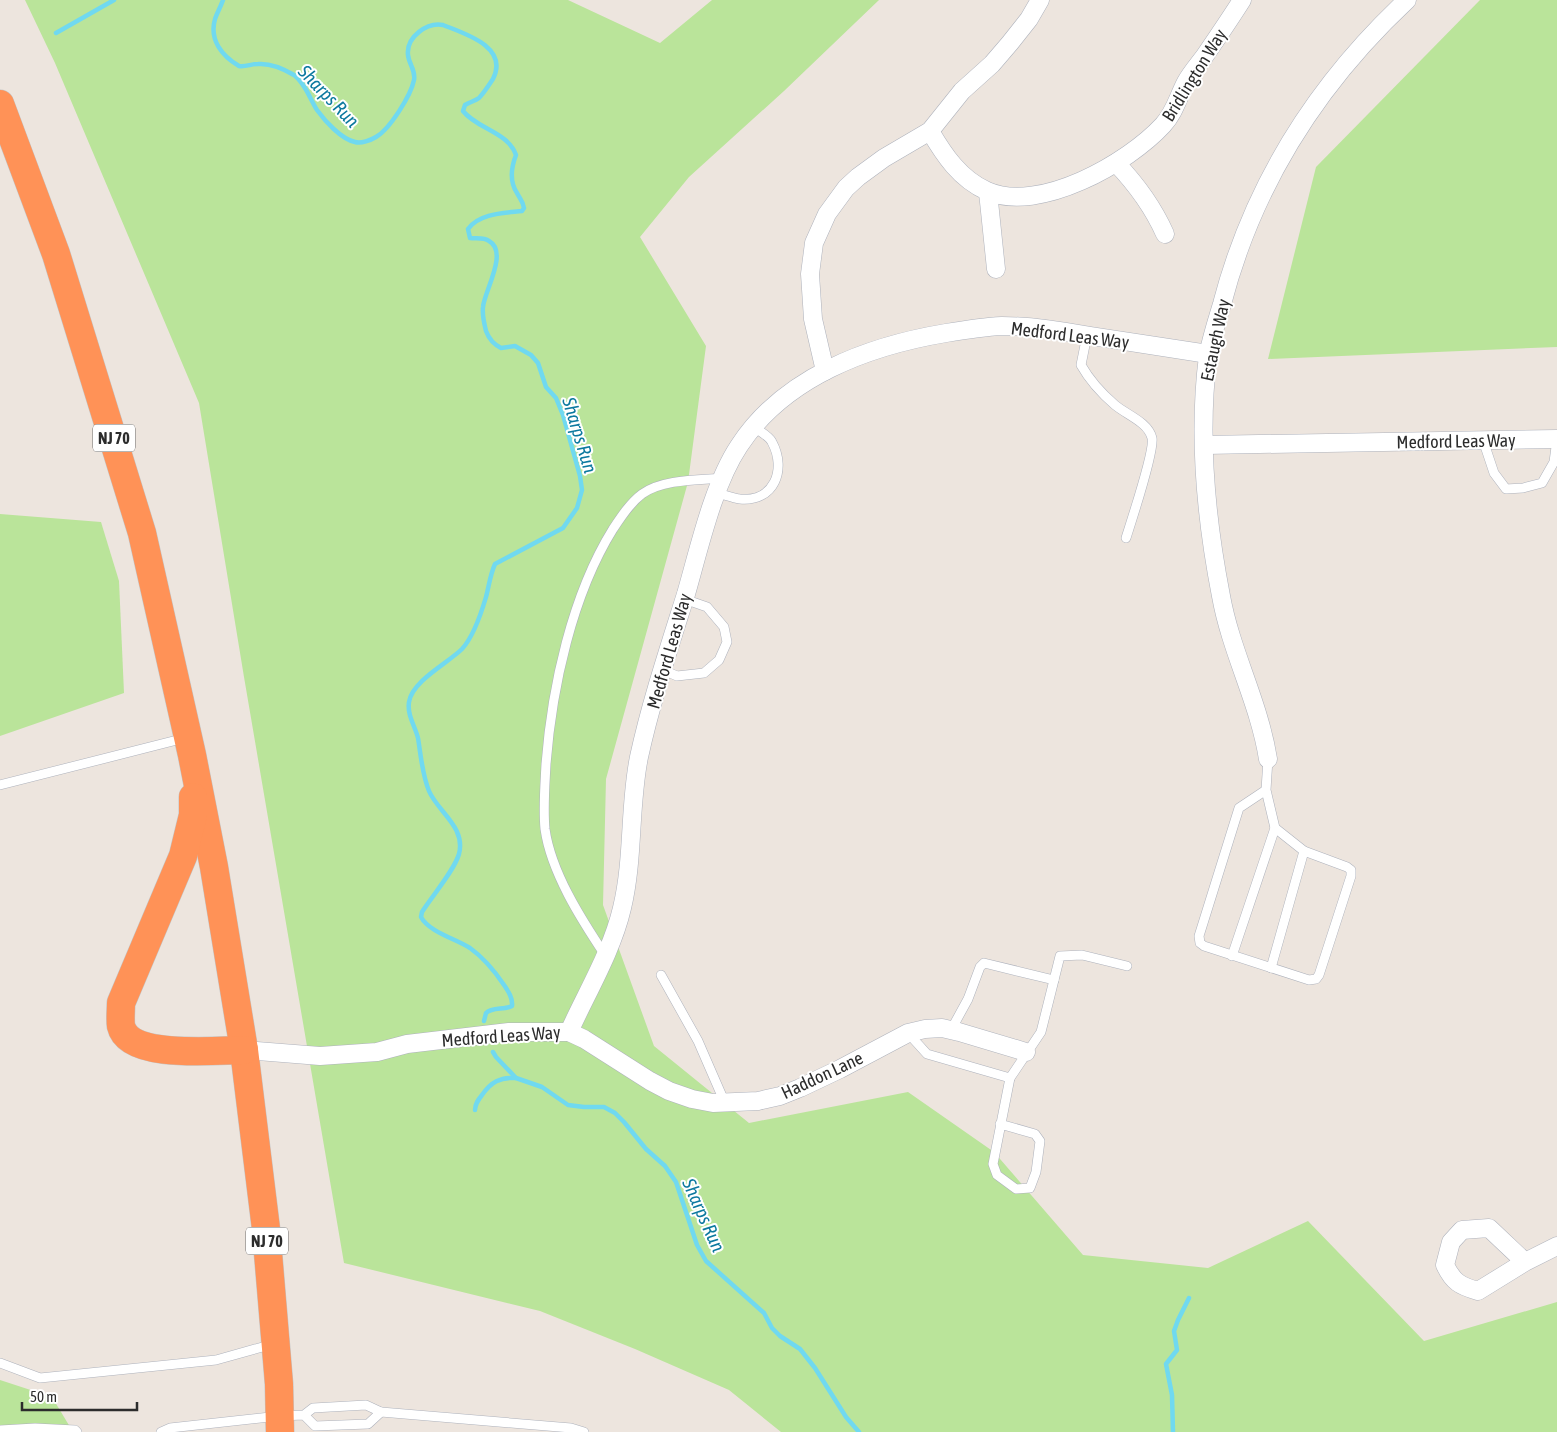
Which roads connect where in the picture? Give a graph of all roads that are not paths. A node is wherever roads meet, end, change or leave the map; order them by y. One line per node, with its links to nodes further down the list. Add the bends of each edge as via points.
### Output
1 (1040, 0): 5 (street, via 1010,44 962,91)
2 (1242, 0): 6 (street, Bridlington Way, via 1186,82 1173,112 1152,136)
3 (1407, 0): 11 (street, Estaugh Way, via 1341,70 1290,141 1242,242)
4 (0, 104): 21 (highway, NJ 70, via 10,138 56,254 142,532)
5 (930, 131): 7 (street, Bridlington Way, via 949,161 966,178); 12 (street, via 858,177 827,214 820,228 811,259 810,290)
6 (1116, 163): 7 (street, Bridlington Way, via 1084,180 1037,194 1006,197); 8 (street, via 1148,203)
7 (988, 192): 9 (street)
8 (1165, 234)
9 (996, 269)
10 (1087, 335): 11 (street, Medford Leas Way); 12 (street, Medford Leas Way, via 1001,326 959,331 889,346); 18 (lane, via 1081,365 1091,383 1141,423 1153,439)
11 (1208, 354): 16 (street, Estaugh Way)
12 (825, 371): 13 (street, Medford Leas Way, via 794,390)
13 (754, 427): 17 (street, Medford Leas Way, via 738,446); 17 (lane, via 772,441 780,466 775,483 760,496 741,499)
14 (1557, 439): 15 (street, Medford Leas Way); 15 (lane, via 1554,462 1542,483 1523,488 1506,488 1494,473)
15 (1483, 440): 16 (street, Medford Leas Way)
16 (1205, 445): 22 (street, Estaugh Way, via 1209,517 1221,598 1231,638 1259,717)
17 (720, 485): 19 (street, Medford Leas Way); 27 (lane, via 664,484 642,494 624,513 600,550 589,576 564,656 549,724 544,787 546,829 556,868 580,918)
18 (1126, 538)
19 (684, 598): 20 (street, Medford Leas Way); 20 (lane, via 708,607 724,627 727,642 719,660 704,674 677,676)
20 (663, 670): 27 (street, Medford Leas Way, via 639,757 622,910)
21 (190, 747): 23 (lane); 36 (highway, NJ 70, via 214,866); 36 (highway, via 193,815 183,856 121,1003 121,1027 141,1046 164,1050)
22 (1268, 759): 24 (lane)
23 (0, 785)
24 (1266, 790): 25 (lane); 28 (lane, via 1239,808 1199,936 1204,946)
25 (1276, 828): 26 (lane); 28 (lane)
26 (1304, 851): 30 (lane); 30 (lane, via 1347,867 1351,876 1316,979 1309,980)
27 (605, 955): 34 (street, Medford Leas Way)
28 (1232, 956): 30 (lane)
29 (1127, 966): 32 (lane, via 1082,955 1060,956)
30 (1271, 968)
31 (661, 975): 39 (lane, via 698,1041)
32 (1054, 980): 33 (lane, via 984,962); 37 (lane, via 1041,1032)
33 (951, 1030): 35 (street, Haddon Lane, via 942,1028); 37 (street, Haddon Lane)
34 (569, 1032): 36 (street, Medford Leas Way, via 509,1032 407,1044 378,1052 320,1056); 39 (street, Haddon Lane, via 669,1091 692,1099)
35 (908, 1033): 38 (lane, via 926,1054); 39 (street, Haddon Lane, via 794,1091 758,1101)
36 (244, 1050): 43 (highway, NJ 70, via 266,1229)
37 (1026, 1052): 38 (lane)
38 (1010, 1078): 40 (lane)
39 (725, 1102)
40 (1000, 1124): 40 (lane, via 994,1164 997,1175 1016,1189 1030,1188 1036,1172 1040,1141 1035,1134)
41 (1557, 1246): 42 (street)
42 (1525, 1262)
43 (276, 1344): 44 (lane, via 216,1360 40,1378); 46 (highway, NJ 70)
44 (0, 1363)
45 (381, 1412): 46 (lane, via 366,1405 313,1408); 46 (lane, via 368,1424 315,1426); 50 (lane, via 571,1428)
46 (288, 1421): 49 (lane, via 170,1428)
47 (0, 1430): 48 (lane, via 36,1428)
48 (77, 1432)
49 (161, 1432)
50 (584, 1432)

